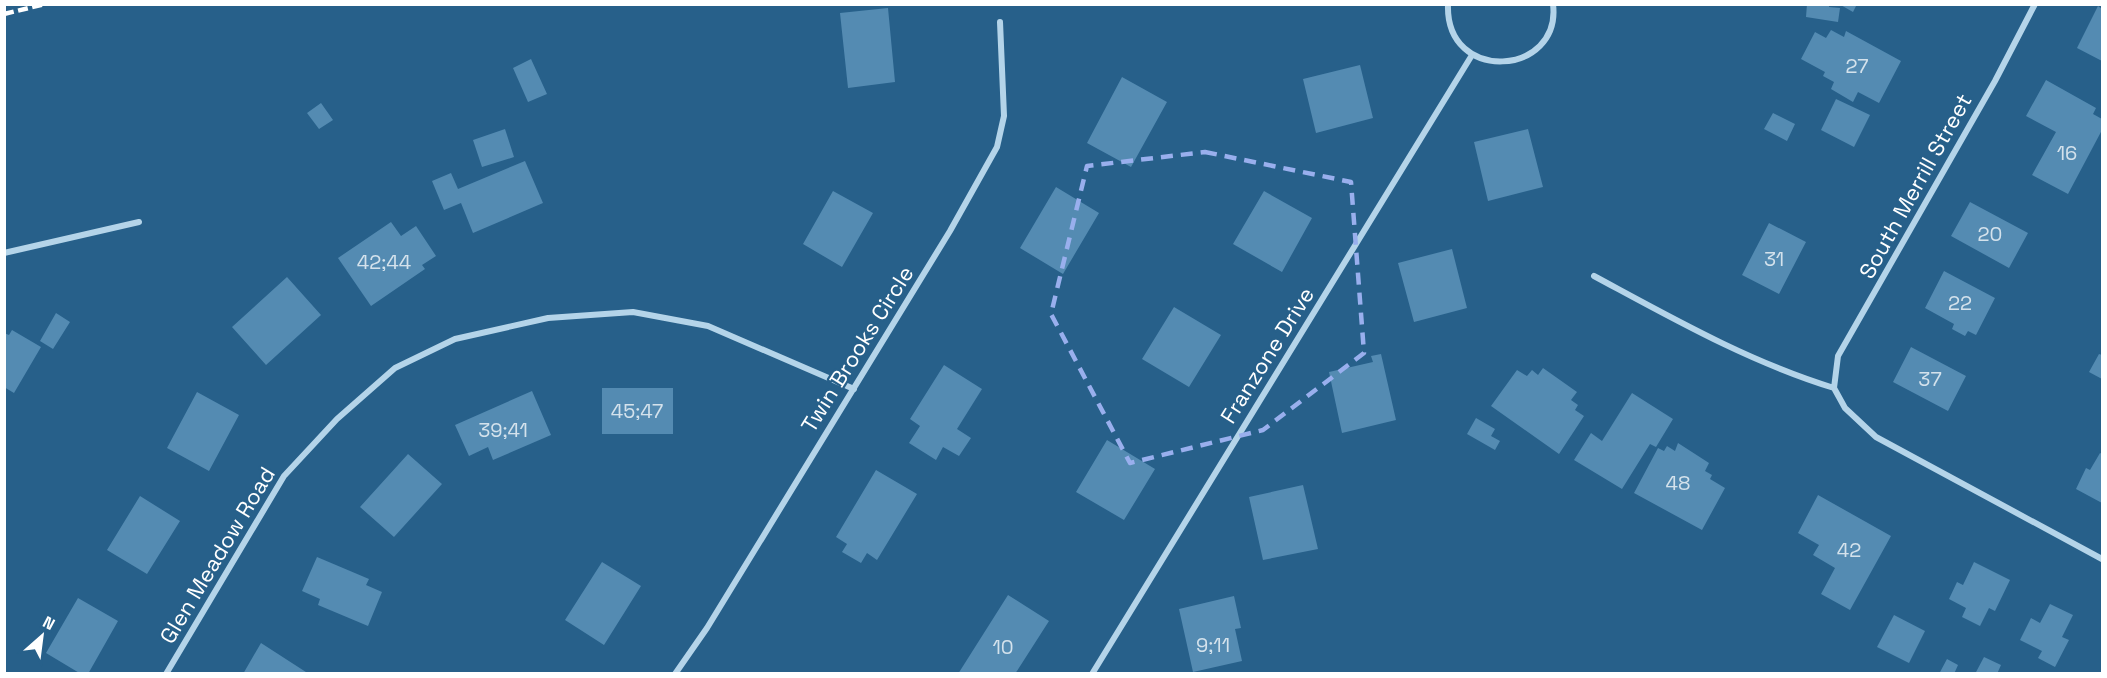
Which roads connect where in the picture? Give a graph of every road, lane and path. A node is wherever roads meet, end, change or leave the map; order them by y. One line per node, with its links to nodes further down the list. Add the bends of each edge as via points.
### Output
1 (1448, 4): 5 (street, via 1452,31)
2 (1552, 4): 5 (street, via 1551,27 1532,52 1503,63)
3 (2035, 4): 9 (street, South Merrill Street, via 1838,356)
4 (1000, 22): 10 (street, Twin Brooks Circle, via 1004,116 997,147 951,231)
5 (1472, 55): 14 (street, Franzone Drive)
6 (138, 222): 7 (street)
7 (4, 253)
8 (1594, 276): 9 (street, via 1732,348)
9 (1834, 388): 11 (street, via 1845,408 1876,437)
10 (854, 389): 12 (street, Glen Meadow Road, via 708,326 633,312 548,318 455,339 395,368 337,419 284,476); 13 (street, Twin Brooks Circle)
11 (2103, 559)
12 (166, 674)
13 (675, 674)
14 (1092, 674)

